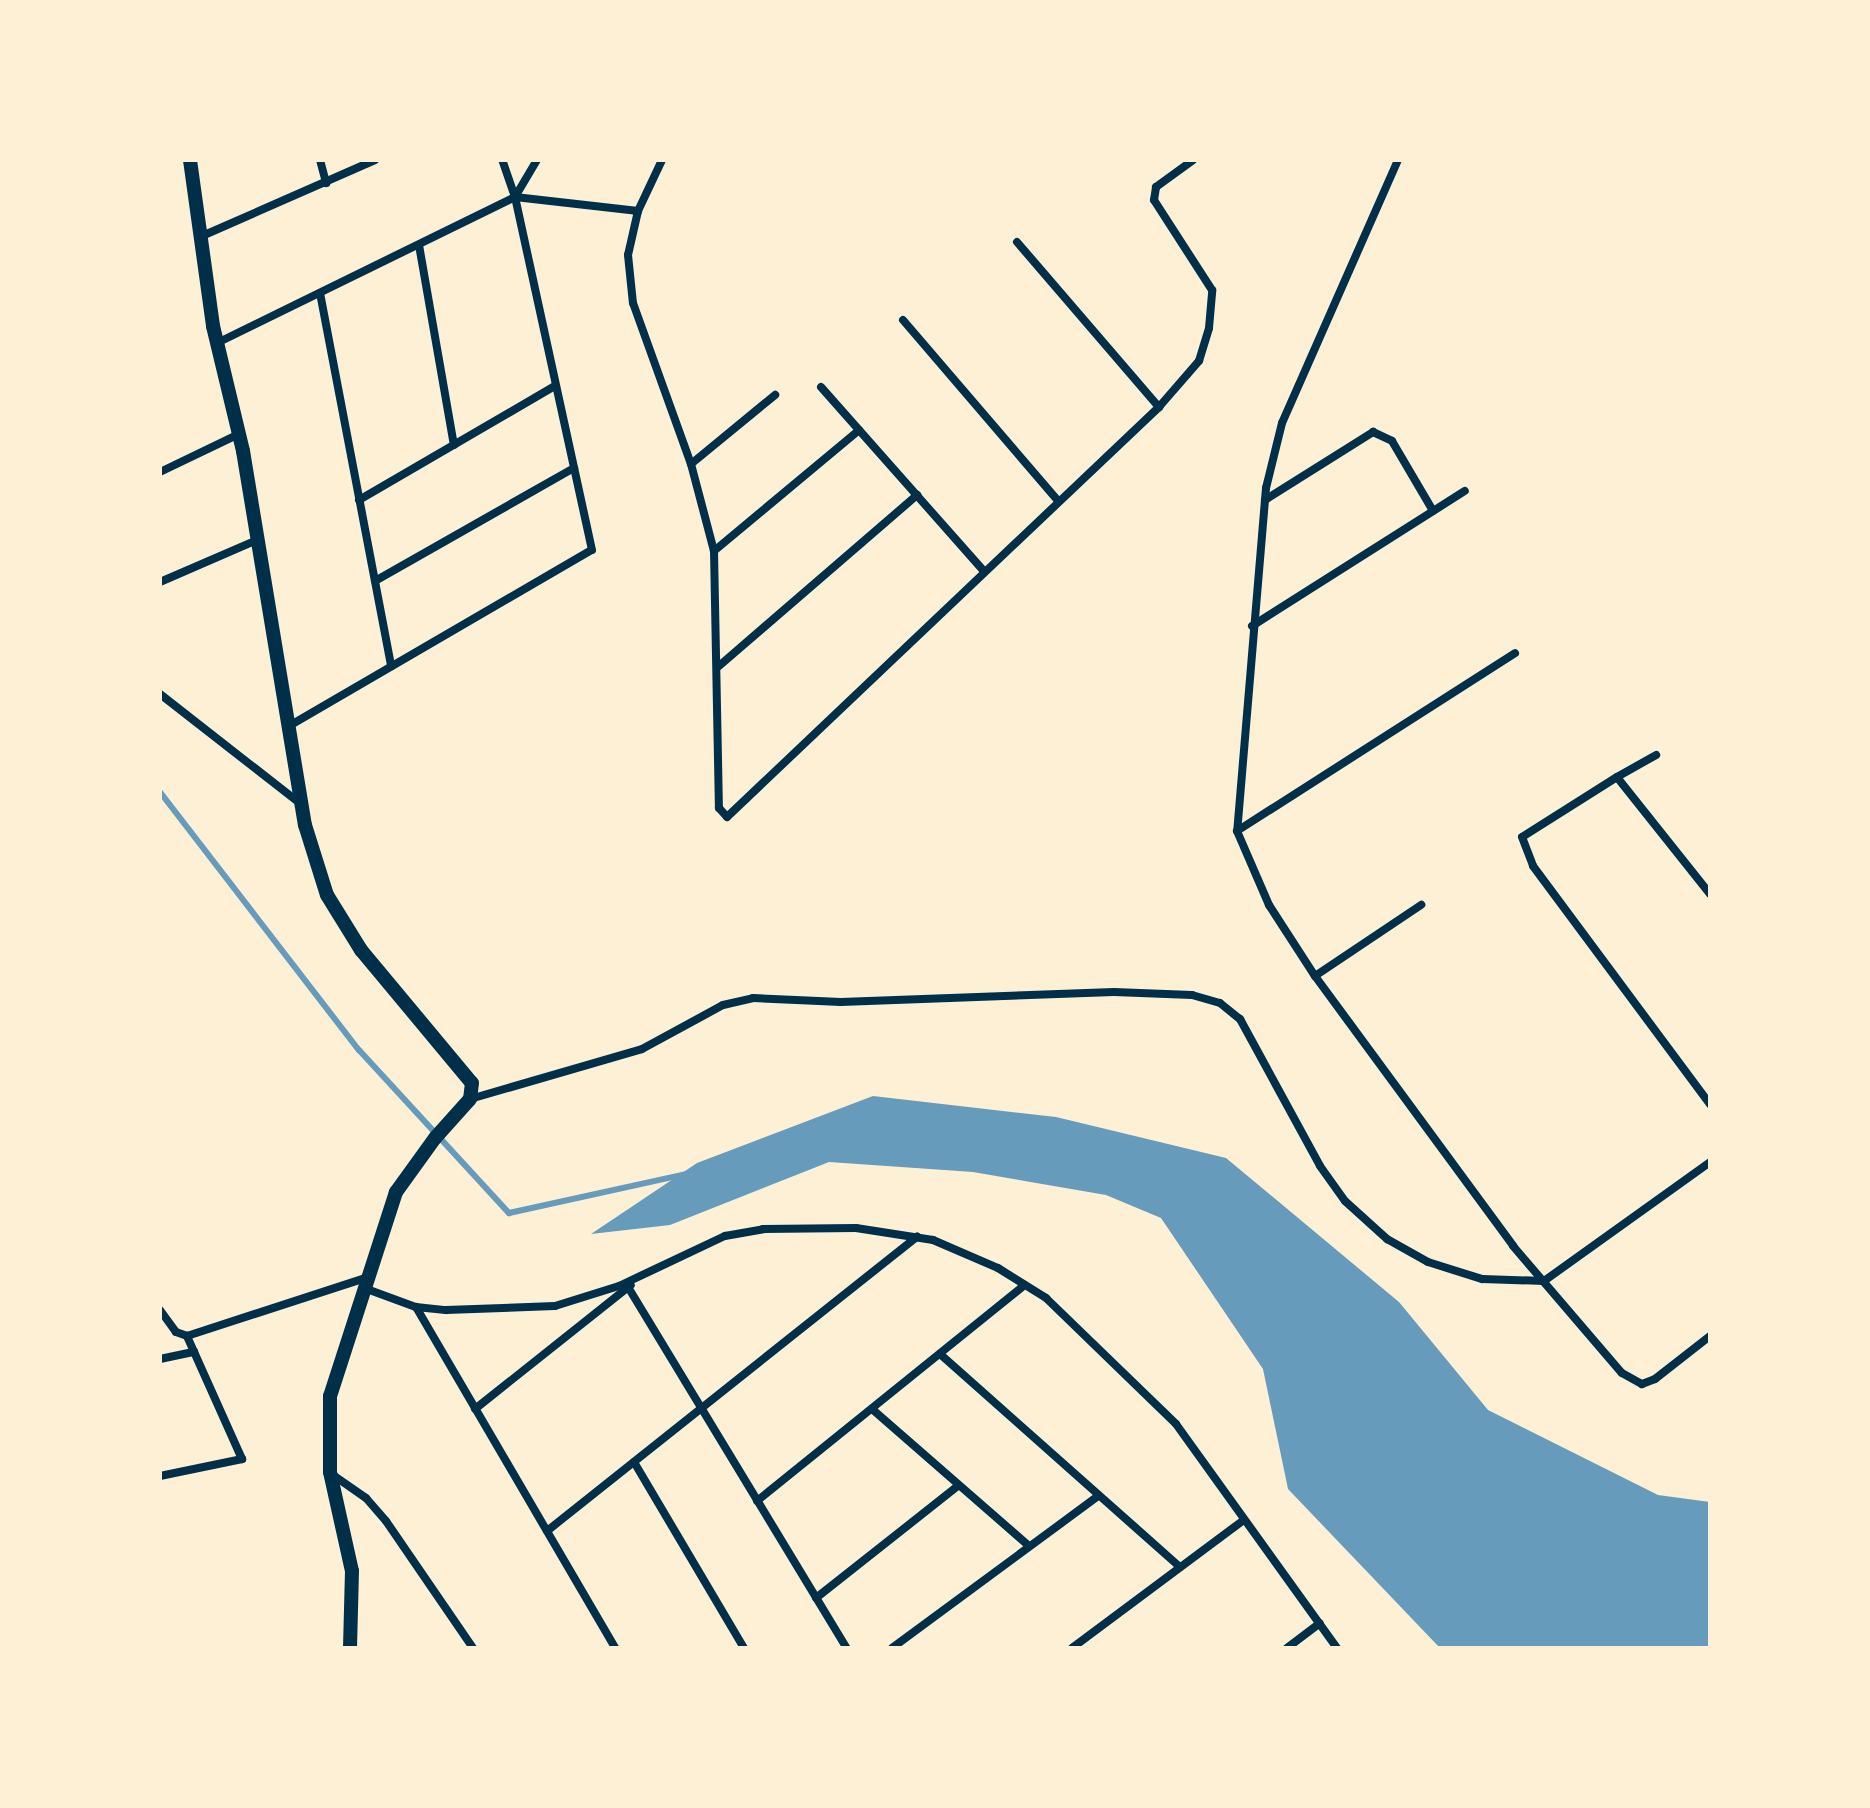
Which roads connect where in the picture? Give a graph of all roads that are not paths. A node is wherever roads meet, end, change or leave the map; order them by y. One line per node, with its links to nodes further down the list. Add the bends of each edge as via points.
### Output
1 (190, 160): 12 (street)
2 (320, 160): 9 (street)
3 (375, 160): 9 (street)
4 (502, 160): 10 (street)
5 (537, 160): 10 (street)
6 (662, 160): 11 (street)
7 (1193, 160): 21 (street, via 1156,187 1154,200 1212,290 1209,328 1199,361)
8 (1398, 160): 31 (street, via 1282,423)
9 (326, 183): 12 (street)
10 (515, 197): 11 (street); 14 (street); 18 (street)
11 (638, 211): 25 (street, via 628,255 633,303)
12 (202, 236): 17 (street)
13 (1017, 242): 21 (street)
14 (419, 245): 15 (street); 24 (street)
15 (320, 293): 17 (street); 30 (street)
16 (903, 320): 32 (street)
17 (217, 343): 23 (street)
18 (555, 386): 24 (street); 26 (street)
19 (821, 387): 22 (street)
20 (775, 395): 25 (street)
21 (1159, 407): 32 (street)
22 (859, 430): 29 (street); 35 (street)
23 (239, 434): 27 (street); 34 (street)
24 (454, 445): 30 (street)
25 (691, 464): 35 (street)
26 (574, 468): 37 (street); 41 (street, via 592,550)
27 (160, 472)
28 (1465, 491): 33 (street)
29 (917, 495): 36 (street); 42 (street)
30 (359, 500): 37 (street)
31 (1265, 500): 33 (street, via 1373,432 1392,441); 39 (street)
32 (1058, 501): 36 (street)
33 (1433, 511): 39 (street)
34 (257, 540): 38 (street); 44 (street)
35 (714, 551): 42 (street)
36 (984, 571): 42 (street, via 727,817 719,808)
37 (375, 581): 41 (street)
38 (160, 582)
39 (1252, 626): 48 (street)
40 (1515, 653): 48 (street)
41 (391, 666): 44 (street)
42 (719, 666)
43 (160, 694): 47 (street)
44 (287, 727): 47 (street)
45 (1656, 755): 46 (street)
46 (1617, 777): 49 (street); 53 (street, via 1530,828 1522,845)
47 (301, 804): 52 (street, via 327,895 361,950 465,1069 472,1083)
48 (1237, 831): 51 (street, via 1269,905)
49 (1710, 894)
50 (1421, 905): 51 (street)
51 (1315, 976): 57 (street)
52 (470, 1099): 57 (street, via 642,1049 723,1005 753,998 841,1002 1114,992 1192,995 1220,1003 1240,1019 1320,1166 1345,1201 1387,1239 1428,1262 1482,1279); 58 (street, via 396,1192)
53 (1710, 1104)
54 (1710, 1162): 57 (street)
55 (917, 1237): 56 (street, via 856,1228 763,1229 725,1236); 59 (street, via 967,1254); 69 (street)
56 (653, 1267): 60 (street); 61 (street, via 619,1286 555,1306)
57 (1544, 1281): 64 (street, via 1622,1373 1642,1384)
58 (365, 1283): 61 (street); 63 (street); 72 (street, via 330,1396)
59 (1025, 1285): 66 (street); 77 (street, via 1088,1335 1176,1424)
60 (628, 1287): 68 (street); 69 (street)
61 (416, 1307): 68 (street)
62 (160, 1310): 63 (street, via 176,1332)
63 (187, 1336): 65 (street)
64 (1710, 1336)
65 (194, 1352): 67 (street); 73 (street, via 242,1459)
66 (940, 1354): 70 (street); 75 (street)
67 (160, 1359)
68 (475, 1409): 78 (street)
69 (701, 1409): 71 (street); 76 (street)
70 (872, 1409): 74 (street); 76 (street)
71 (634, 1462): 78 (street); 86 (street)
72 (330, 1472): 83 (street, via 352,1571); 84 (street, via 366,1498 386,1521)
73 (160, 1476)
74 (959, 1485): 79 (street); 81 (street)
75 (1098, 1496): 79 (street); 80 (street)
76 (757, 1501): 81 (street)
77 (1244, 1520): 80 (street); 82 (street)
78 (547, 1531): 85 (street)
79 (1029, 1546): 88 (street)
80 (1180, 1567): 89 (street)
81 (816, 1598): 87 (street)
82 (1320, 1623): 90 (street); 91 (street)
83 (350, 1648)
84 (473, 1648)
85 (615, 1648)
86 (744, 1648)
87 (847, 1648)
88 (892, 1648)
89 (1072, 1648)
90 (1287, 1648)
91 (1337, 1648)

